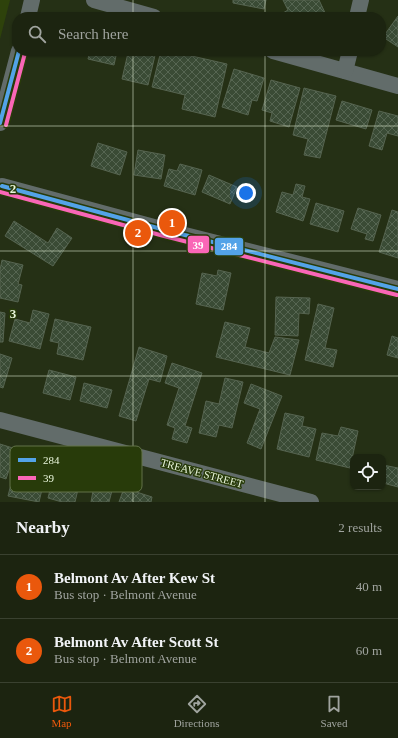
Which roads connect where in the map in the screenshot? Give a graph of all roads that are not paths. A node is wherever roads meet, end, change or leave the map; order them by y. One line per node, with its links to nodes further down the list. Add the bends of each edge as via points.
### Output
1 (32, 0): 4 (street)
2 (94, 0): 5 (street)
3 (361, 0): 6 (street)
4 (29, 12)
5 (136, 12)
6 (358, 12)
7 (18, 56): 12 (street)
8 (291, 56): 10 (street)
9 (349, 56): 10 (street)
10 (345, 71): 11 (street)
11 (398, 86)
12 (0, 123)
13 (1, 182): 14 (street, via 165,230)
14 (398, 289)
15 (0, 420): 16 (street, TREAVE STREET)
16 (99, 446)
17 (142, 457): 18 (street, TREAVE STREET)
18 (311, 502)

